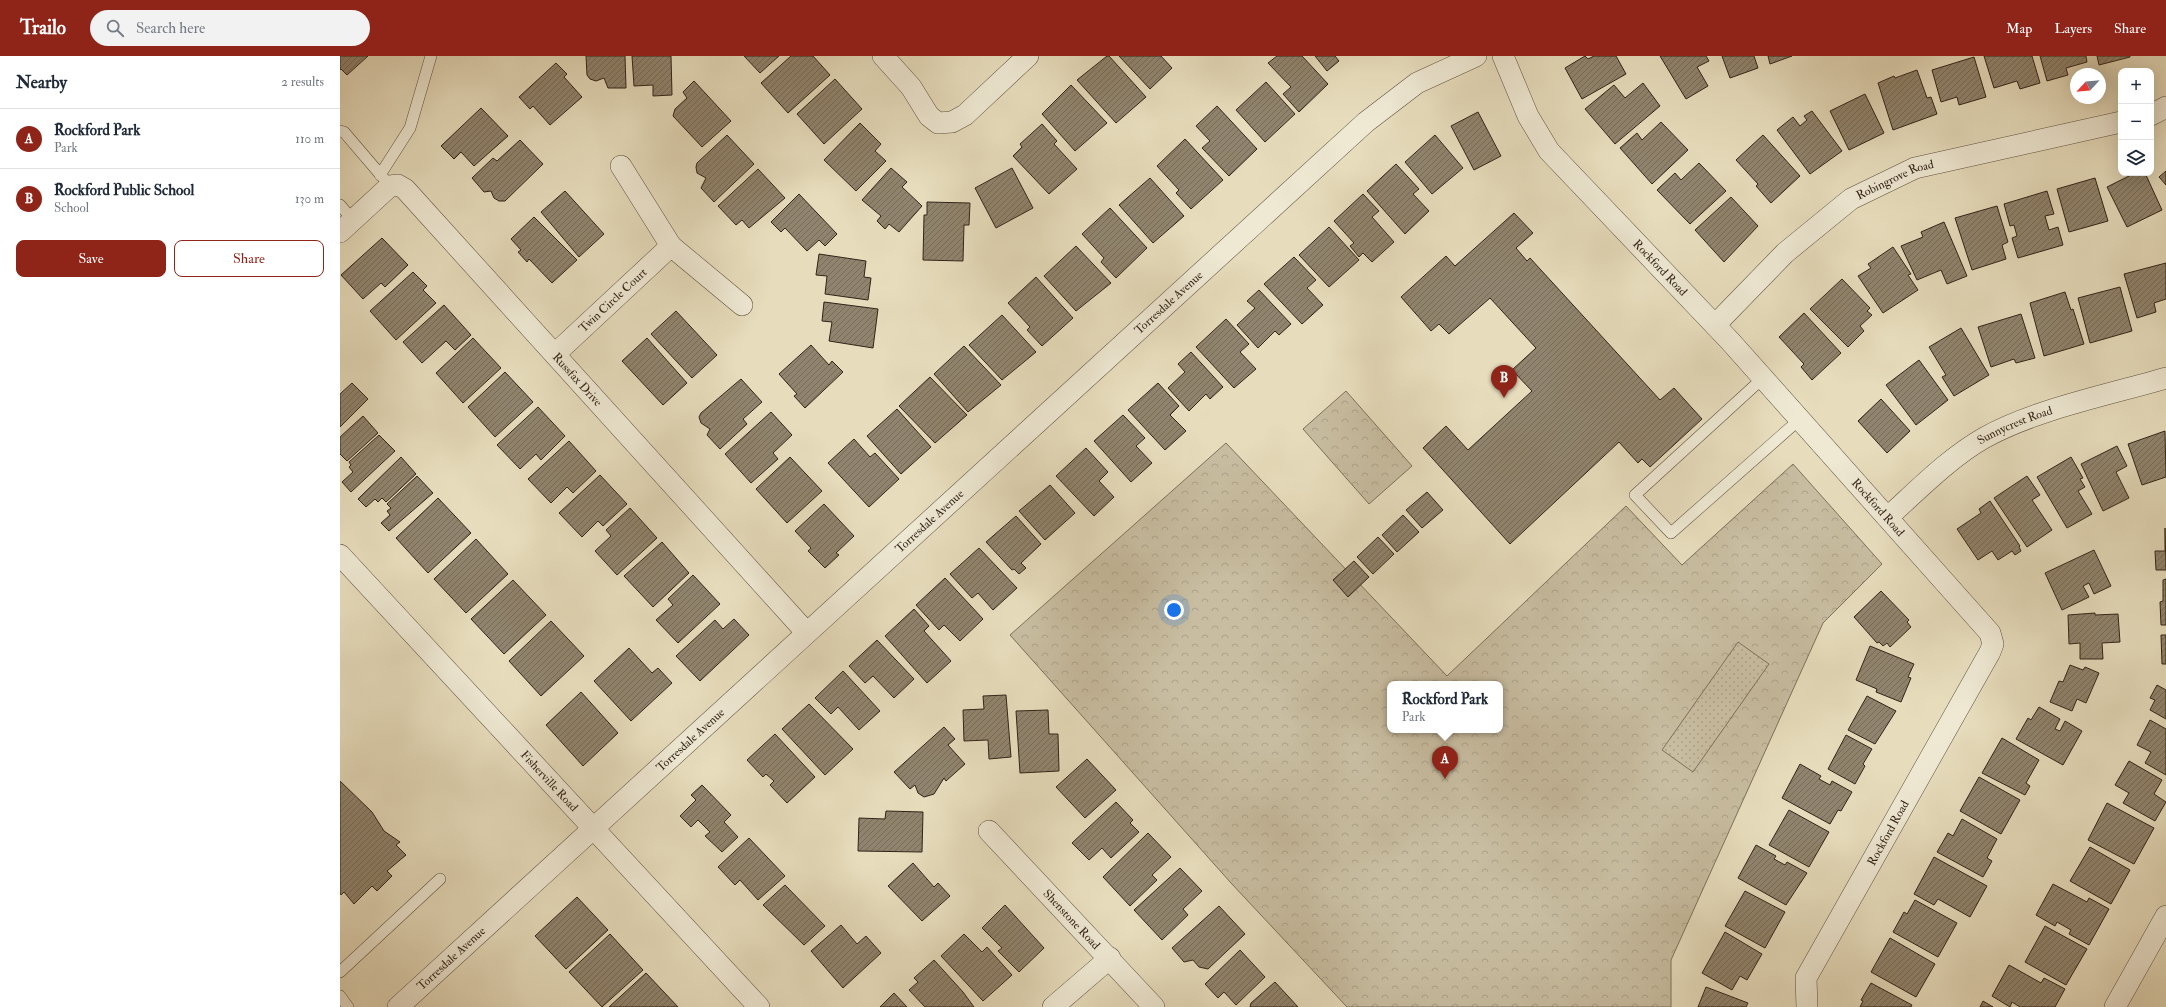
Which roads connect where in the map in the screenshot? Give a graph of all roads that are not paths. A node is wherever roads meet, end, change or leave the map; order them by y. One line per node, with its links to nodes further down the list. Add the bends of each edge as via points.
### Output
1 (431, 56): 11 (lane, via 410,128)
2 (883, 56): 3 (street, via 911,87 929,116 938,122 952,122 965,115)
3 (1028, 56)
4 (1476, 56): 22 (street, Torresdale Avenue, via 1417,83 1366,122)
5 (1502, 56): 15 (street, Rockford Road, via 1528,116 1549,151)
6 (2166, 107): 7 (street)
7 (2154, 113)
8 (2118, 123): 15 (street, Robingrove Road, via 1915,168 1851,199 1785,253)
9 (340, 131): 11 (lane, via 344,132)
10 (621, 166): 13 (street)
11 (385, 181): 12 (street); 16 (street, Russfax Drive, via 405,189)
12 (344, 219)
13 (671, 246): 14 (street); 16 (street, Twin Circle Court)
14 (742, 305)
15 (1715, 325): 17 (street, Rockford Road)
16 (555, 354): 22 (street, Russfax Drive)
17 (1763, 378): 19 (street, Rockford Road); 19 (lane, via 1635,495 1671,533)
18 (2166, 378): 20 (street, Sunnycrest Road, via 2020,420 1983,438 1952,460)
19 (1800, 419): 20 (street, Rockford Road)
20 (1888, 517): 35 (street, Rockford Road, via 1990,633 1993,644 1806,978)
21 (340, 555): 23 (street, Fisherville Road)
22 (806, 632): 23 (street, Torresdale Avenue)
23 (594, 828): 30 (street, Torresdale Avenue); 32 (street, Fisherville Road)
24 (989, 831): 27 (street, Shenstone Road)
25 (440, 879): 28 (lane)
26 (2166, 916): 36 (street)
27 (1110, 958): 33 (street); 34 (street, Shenstone Road)
28 (340, 972)
29 (340, 996): 31 (lane)
30 (401, 1006)
31 (348, 1007)
32 (759, 1007)
33 (1052, 1007)
34 (1154, 1007)
35 (1807, 1007)
36 (2115, 1007)

